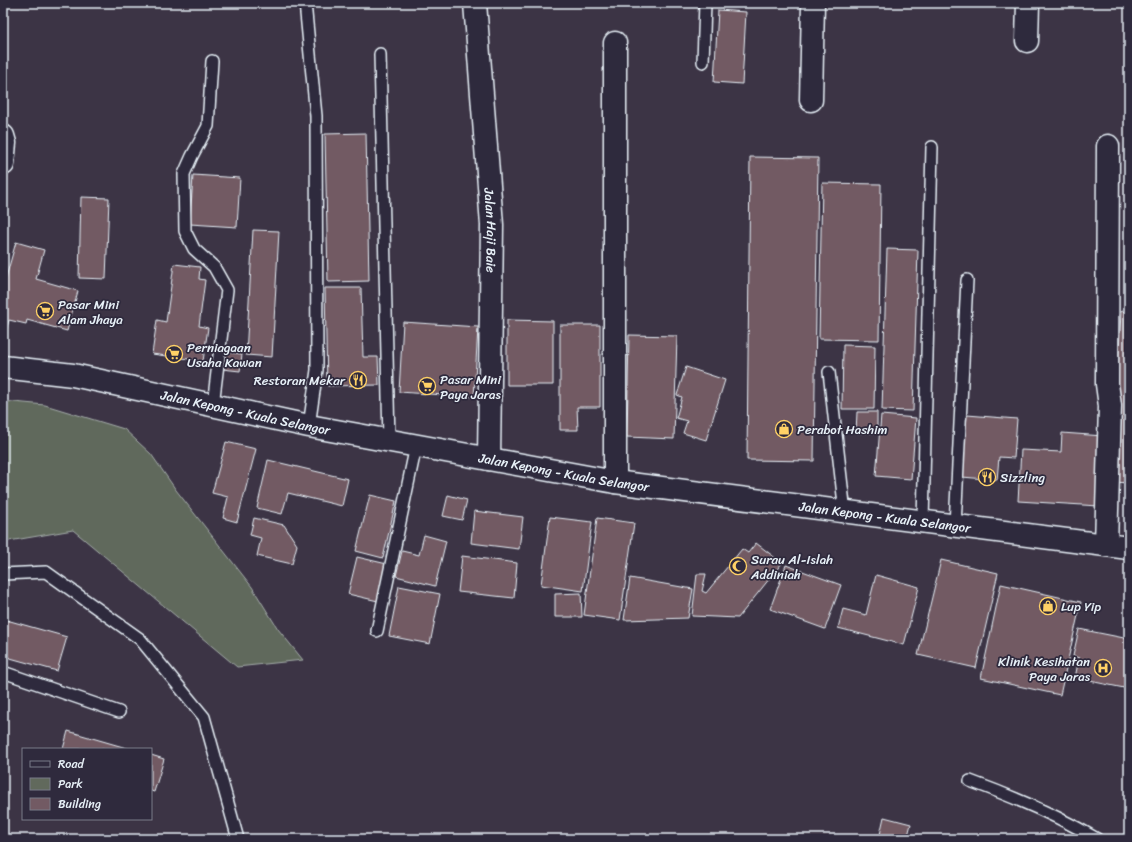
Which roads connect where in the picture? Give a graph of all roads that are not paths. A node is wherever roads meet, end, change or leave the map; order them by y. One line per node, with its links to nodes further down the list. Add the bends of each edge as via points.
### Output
1 (305, 3): 20 (lane, via 316,116 317,370)
2 (475, 3): 23 (main road, Jalan Haji Baie, via 492,225)
3 (705, 3): 10 (lane)
4 (813, 3): 11 (main road)
5 (1028, 3): 6 (main road)
6 (1027, 42)
7 (616, 43): 24 (main road)
8 (380, 54): 21 (lane)
9 (212, 61): 19 (lane, via 208,126 184,174 184,231 194,249 214,267 227,290)
10 (703, 62)
11 (810, 100)
12 (3, 136): 15 (main road)
13 (932, 146): 26 (lane)
14 (1108, 146): 28 (main road, via 1107,384 1110,406)
15 (3, 164)
16 (967, 280): 27 (lane)
17 (3, 367): 19 (main road, Jalan Kepong - Kuala Selangor, via 73,375)
18 (829, 372): 25 (lane)
19 (213, 405): 20 (main road, Jalan Kepong - Kuala Selangor)
20 (310, 426): 21 (main road, Jalan Kepong - Kuala Selangor)
21 (389, 440): 22 (main road, Jalan Kepong - Kuala Selangor)
22 (416, 446): 23 (main road, Jalan Kepong - Kuala Selangor); 31 (lane)
23 (488, 459): 24 (main road, Jalan Kepong - Kuala Selangor)
24 (615, 482): 25 (main road, Jalan Kepong - Kuala Selangor)
25 (845, 513): 26 (main road, Jalan Kepong - Kuala Selangor)
26 (923, 522): 27 (main road, Jalan Kepong - Kuala Selangor)
27 (955, 526): 28 (main road, Jalan Kepong - Kuala Selangor)
28 (1106, 545): 29 (main road, Jalan Kepong - Kuala Selangor)
29 (1129, 548)
30 (3, 574): 35 (lane, via 46,572 140,639 204,717)
31 (377, 631)
32 (3, 672): 33 (lane)
33 (119, 712)
34 (970, 781): 36 (lane, via 1009,795 1080,828)
35 (238, 839)
36 (1097, 839)

